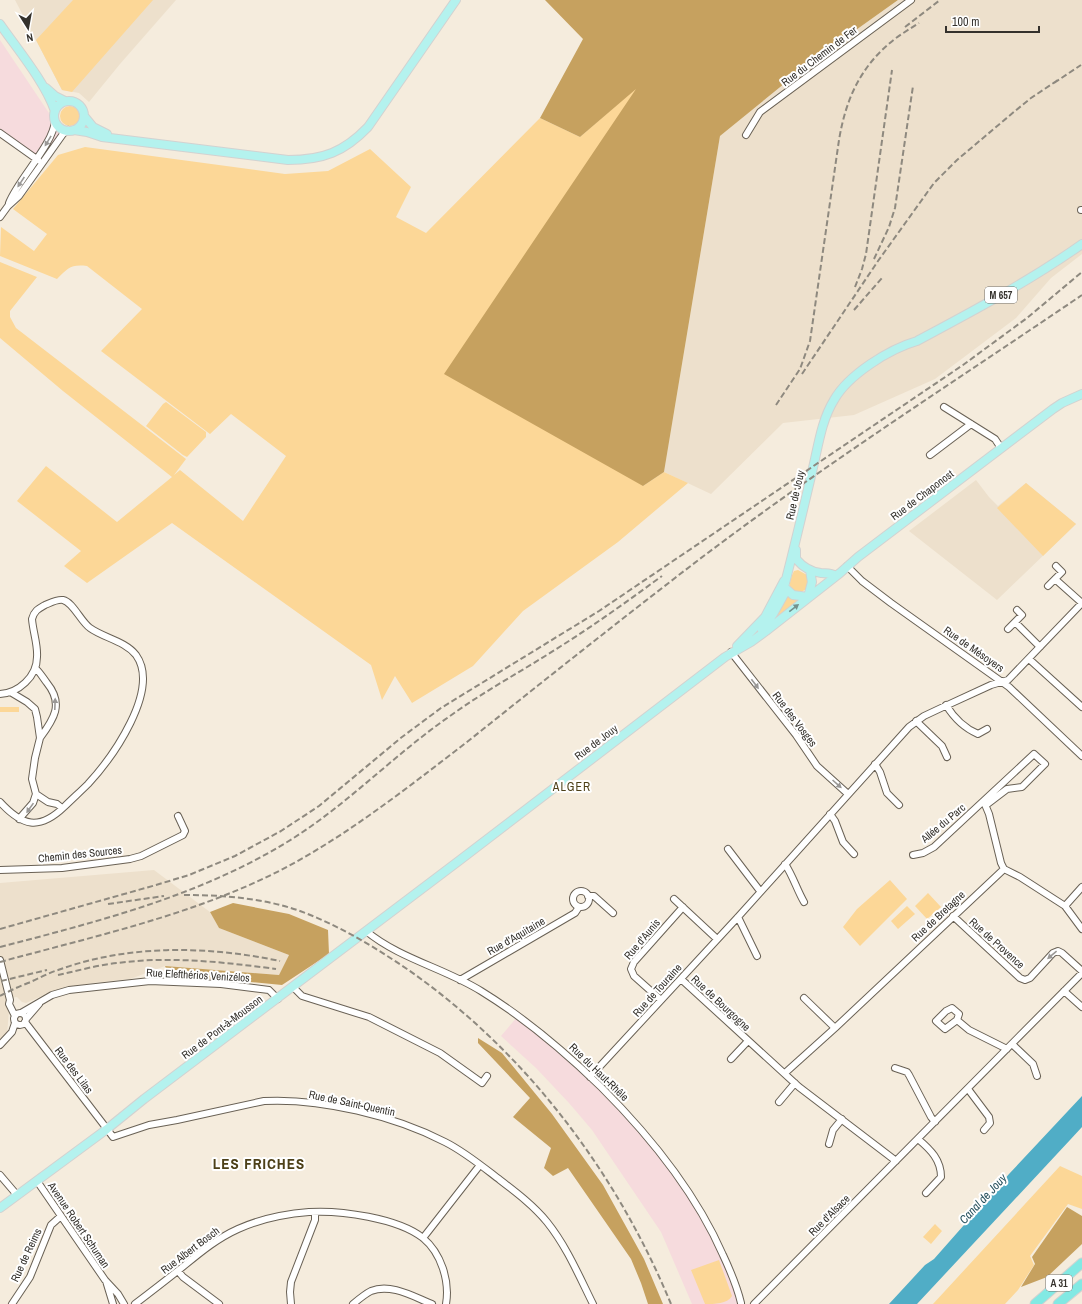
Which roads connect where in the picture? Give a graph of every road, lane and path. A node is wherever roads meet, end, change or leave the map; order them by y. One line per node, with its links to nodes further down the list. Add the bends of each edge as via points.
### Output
1 (456, 0): 12 (main road, via 368,127 351,144 337,152 306,160 288,160)
2 (911, 0): 11 (street, Rue du Chemin de Fer, via 760,112)
3 (0, 24): 4 (main road)
4 (36, 77): 5 (main road, via 55,96); 6 (main road)
5 (65, 101): 6 (main road); 7 (main road, via 79,104)
6 (55, 111): 8 (main road)
7 (84, 116): 9 (main road, via 81,124); 12 (main road, via 93,128)
8 (55, 121): 9 (main road, via 60,128); 13 (street, one-way to 13, via 50,138)
9 (71, 130): 12 (main road); 14 (street, via 63,134)
10 (0, 133): 13 (street)
11 (746, 135)
12 (125, 139)
13 (36, 159): 14 (street); 15 (street, one-way to 15, via 14,192)
14 (42, 163): 15 (street, via 19,196)
15 (8, 206): 16 (street)
16 (0, 217)
17 (1082, 244): 23 (main road, Rue de Jouy / M 657, via 1009,290 917,341 908,349 859,374 845,385 834,400 823,426)
18 (1082, 394): 21 (main road, Rue de Chaponost, via 1053,409)
19 (944, 407): 20 (street)
20 (970, 424): 21 (street, via 994,439); 22 (street)
21 (1001, 448): 24 (main road, Rue de Chaponost)
22 (930, 455)
23 (799, 527): 26 (main road, via 796,558); 28 (main road, Rue de Jouy / M 657)
24 (847, 566): 27 (main road, Rue de Chaponost); 43 (street, Rue de Mésoyers, via 862,581)
25 (1056, 566): 29 (street, via 1062,572)
26 (811, 572): 27 (main road, via 820,576); 28 (main road, via 797,569); 32 (main road, via 812,582)
27 (837, 574): 32 (main road, Rue de Chaponost)
28 (787, 575): 31 (main road, Rue de Jouy / M 657); 40 (main road, via 765,617)
29 (1055, 579): 30 (street); 33 (street)
30 (1048, 586)
31 (784, 587): 32 (main road, via 793,595); 38 (main road, Rue de Jouy, via 785,593 773,614)
32 (808, 597): 35 (main road, Rue de Chaponost, one-way to 32)
33 (1082, 603): 39 (street, Rue de Touraine)
34 (1017, 610): 36 (street, via 1022,615)
35 (780, 619): 38 (main road, Rue de Jouy)
36 (1015, 622): 37 (street); 39 (street)
37 (1008, 629)
38 (751, 642): 40 (main road, Rue de Jouy)
39 (1040, 647): 41 (street, Rue de Touraine)
40 (731, 652): 57 (street, Rue des Vosges, one-way to 57, via 817,766); 68 (main road, Rue de Jouy)
41 (1029, 659): 43 (street, Rue de Touraine, via 1008,680); 47 (street)
42 (35, 668): 44 (street, via 22,687); 50 (street, one-way to 42, via 48,727 57,704 55,694); 61 (street, via 37,658 33,614 38,608 62,600 68,602 89,628 130,648 141,665 143,675 142,693 129,727 88,783)
43 (1002, 682): 46 (street, Rue de Touraine); 51 (street, Rue de Mésoyers)
44 (12, 693): 45 (street); 50 (street, via 35,710)
45 (0, 694)
46 (946, 705): 48 (street, Rue de Touraine); 49 (street, via 968,729 978,734)
47 (1082, 707)
48 (916, 721): 52 (street, via 942,746); 53 (street, Rue de Touraine)
49 (987, 729)
50 (40, 738): 56 (street, via 34,758 32,779)
51 (1082, 756)
52 (946, 757)
53 (875, 764): 57 (street, Rue de Touraine); 60 (street, via 887,793)
54 (1001, 785): 55 (street); 55 (street, Allée du Parc, via 1034,754 1045,764 1022,787); 59 (street, Allée du Parc)
55 (1007, 789): 59 (street, Allée du Parc)
56 (36, 794): 61 (street); 64 (street, one-way to 64, via 33,803)
57 (848, 794): 62 (street, Rue de Touraine)
58 (0, 802): 64 (street)
59 (985, 803): 67 (street, Allée du Parc, via 934,846 923,853); 70 (street)
60 (899, 805)
61 (62, 808): 64 (street, via 54,816 37,822 27,823)
62 (830, 814): 66 (street, via 843,842); 69 (street, Rue de Touraine)
63 (178, 816): 71 (street, Chemin des Sources, via 185,830 183,835 141,856 62,868)
64 (20, 820)
65 (728, 849): 73 (street)
66 (854, 854)
67 (913, 855)
68 (456, 863): 84 (main road, Rue de Pont-à-Mousson)
69 (785, 864): 73 (street, Rue de Touraine); 76 (street)
70 (1004, 869): 77 (street); 81 (street, Rue de Bretagne)
71 (0, 870)
72 (1082, 887): 77 (street)
73 (760, 891): 82 (street, Rue de Touraine)
74 (588, 896): 78 (street, Rue d'Aquitaine, via 588,904); 78 (street, via 583,891 575,893 573,900); 80 (street, via 594,896)
75 (674, 899): 79 (street)
76 (804, 902)
77 (1064, 906): 83 (street)
78 (579, 907): 90 (street, Rue d'Aquitaine, via 575,913)
79 (683, 907): 85 (street); 96 (street, Rue d'Aunis, via 634,962 631,969 634,976)
80 (613, 913)
81 (953, 916): 88 (street, Rue de Provence, one-way to 81, via 1058,951 1053,953 1030,978 1020,978); 101 (street, Rue de Bretagne)
82 (738, 917): 85 (street, Rue de Touraine); 86 (street)
83 (1082, 930)
84 (366, 931): 90 (street, Rue du Haut-Rhêle, via 392,949); 91 (main road, Rue de Pont-à-Mousson)
85 (717, 938): 89 (street, Rue de Touraine)
86 (757, 956)
87 (0, 960): 98 (street, via 9,1004)
88 (1082, 972): 92 (street, Rue d'Alsace)
89 (681, 979): 96 (street, Rue de Touraine); 102 (street, Rue de Bourgogne)
90 (460, 980): 111 (street, Rue du Haut-Rhêle, via 492,998 548,1038)
91 (293, 987): 95 (main road, Rue de Pont-à-Mousson); 109 (street, via 302,996 369,1017 434,1050 482,1083)
92 (1064, 991): 97 (street); 103 (street, Rue d'Alsace)
93 (804, 998): 101 (street)
94 (44, 999): 95 (street, Rue Elefthérios Venizélos, via 69,990 150,981 221,984 269,990); 98 (street, Rue Elefthérios Venizélos); 99 (street, Rue Elefthérios Venizélos)
95 (278, 999): 117 (main road, Rue de Pont-à-Mousson)
96 (662, 1000): 111 (street, Rue de Touraine)
97 (1082, 1007)
98 (18, 1016): 99 (street, Rue des Lilas, via 25,1015); 99 (street, via 20,1025); 104 (street, Rue Elefthérios Venizélos, via 12,1032)
99 (26, 1020): 117 (street, Rue des Lilas)
100 (957, 1020): 105 (street, via 969,1030)
101 (835, 1028): 108 (street, Rue de Bretagne)
102 (748, 1041): 106 (street, Rue de Bourgogne); 108 (street, Rue de Bourgogne)
103 (1012, 1044): 105 (street, Rue d'Alsace); 110 (street, via 1033,1064)
104 (0, 1045)
105 (1007, 1049): 113 (street, Rue d'Alsace)
106 (731, 1059)
107 (895, 1068): 116 (street, via 907,1072)
108 (785, 1073): 112 (street, Rue de Bourgogne)
109 (487, 1076)
110 (1037, 1076)
111 (590, 1077): 145 (street, Rue du Haut-Rhêle, via 648,1138 694,1199 736,1282)
112 (795, 1083): 114 (street); 115 (street, Rue de Bourgogne)
113 (968, 1089): 116 (street, Rue d'Alsace); 118 (street, via 989,1117 990,1123)
114 (779, 1102)
115 (842, 1119): 120 (street, via 833,1130); 121 (street, Rue de Bourgogne)
116 (935, 1122): 119 (street, Rue d'Alsace)
117 (107, 1129): 122 (street, Rue de Saint-Quentin, via 113,1136 149,1125 264,1101 292,1100 350,1110 405,1125 445,1142); 124 (main road, Rue de Pont-à-Mousson)
118 (984, 1130)
119 (918, 1139): 121 (street, Rue d'Alsace); 125 (street, via 938,1160 941,1168 942,1177)
120 (829, 1144)
121 (896, 1161): 146 (street, Rue d'Alsace)
122 (480, 1165): 130 (street); 144 (street, Rue de Saint-Quentin, via 524,1198 547,1222 568,1254)
123 (0, 1174): 126 (street)
124 (37, 1181): 126 (main road, Rue de Pont-à-Mousson); 129 (street, Avenue Robert Schuman)
125 (926, 1193)
126 (17, 1195): 127 (main road, Rue de Pont-à-Mousson)
127 (0, 1208)
128 (315, 1212): 130 (street, Rue Albert Bosch, via 379,1220); 132 (street, Rue Albert Bosch, via 279,1216 237,1229 221,1237); 141 (street, via 315,1220 291,1282)
129 (61, 1216): 133 (street, Avenue Robert Schuman); 136 (street, Rue de Reims, via 51,1225 30,1277)
130 (423, 1238): 143 (street, Rue Albert Bosch, via 441,1263 446,1278)
131 (1082, 1263): 147 (highway, A 31)
132 (178, 1270): 139 (street, Rue Albert Bosch); 140 (street, via 183,1277)
133 (105, 1280): 137 (street, Avenue Robert Schuman); 138 (street, Avenue Robert Schuman)
134 (1082, 1284): 148 (highway, A 31)
135 (358, 1303): 142 (street, via 373,1290 383,1288 393,1289)
136 (12, 1304)
137 (113, 1304)
138 (124, 1304)
139 (135, 1304)
140 (219, 1304)
141 (291, 1304)
142 (432, 1304)
143 (446, 1304)
144 (593, 1304)
145 (742, 1304)
146 (754, 1304)
147 (1036, 1304)
148 (1058, 1304)

